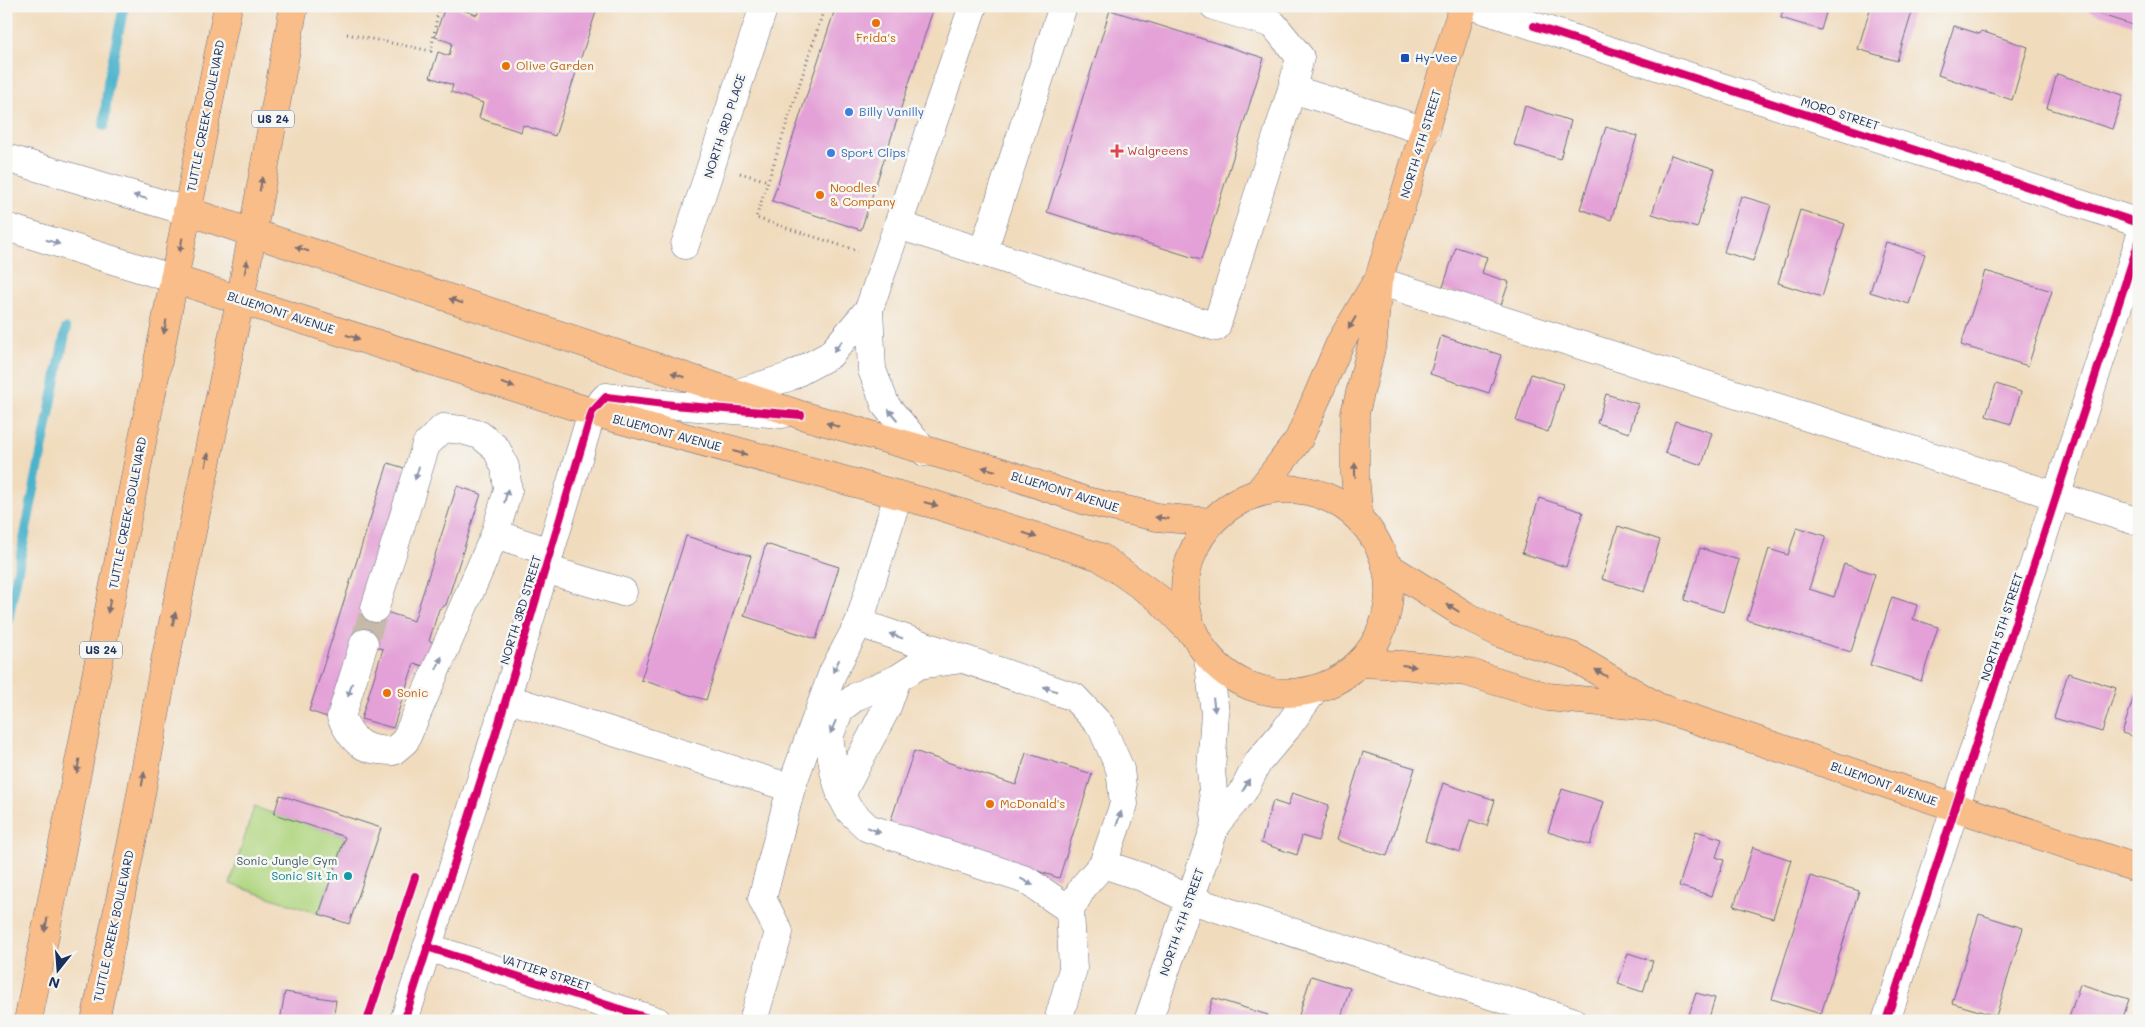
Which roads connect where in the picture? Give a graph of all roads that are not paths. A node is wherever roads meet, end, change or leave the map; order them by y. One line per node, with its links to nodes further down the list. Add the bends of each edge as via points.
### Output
1 (228, 6): 12 (main road, TUTTLE CREEK BOULEVARD / US 24)
2 (294, 6): 16 (main road, TUTTLE CREEK BOULEVARD / US 24, one-way to 2)
3 (764, 6): 18 (street, NORTH 3RD PLACE)
4 (973, 6): 14 (street)
5 (1063, 6): 19 (street)
6 (1214, 6): 9 (street, via 1273,24 1300,57)
7 (1463, 6): 10 (main road, NORTH 4TH STREET)
8 (1472, 6): 13 (street, MORO STREET)
9 (1292, 89): 10 (street); 19 (street, via 1216,326)
10 (1426, 131): 21 (main road, NORTH 4TH STREET)
11 (6, 158): 12 (street, BLUEMONT AVENUE, one-way to 11)
12 (187, 211): 16 (main road, BLUEMONT AVENUE); 20 (main road, TUTTLE CREEK BOULEVARD / US 24, one-way to 20)
13 (2139, 223)
14 (898, 225): 19 (street); 23 (street)
15 (6, 227): 20 (street, BLUEMONT AVENUE, one-way to 20)
16 (252, 232): 22 (main road, TUTTLE CREEK BOULEVARD / US 24, one-way to 16); 24 (main road, BLUEMONT AVENUE, one-way to 16)
17 (2139, 241): 30 (street, NORTH 5TH STREET)
18 (685, 245)
19 (983, 252)
20 (174, 279): 22 (main road, BLUEMONT AVENUE); 58 (main road, TUTTLE CREEK BOULEVARD / US 24, one-way to 58)
21 (1378, 281): 28 (main road, NORTH 4TH STREET, one-way to 28, via 1340,343 1299,439); 30 (street); 31 (main road, NORTH 4TH STREET, one-way to 21, via 1354,413 1373,340)
22 (240, 301): 25 (main road, BLUEMONT AVENUE, one-way to 25); 59 (main road, TUTTLE CREEK BOULEVARD / US 24, one-way to 22)
23 (869, 308): 24 (street, one-way to 24, via 830,355 789,376); 27 (street, one-way to 23, via 886,406 872,370)
24 (734, 394): 26 (main road, BLUEMONT AVENUE)
25 (592, 412): 26 (street, via 606,397); 29 (main road, BLUEMONT AVENUE, one-way to 29); 35 (street, NORTH 3RD STREET)
26 (801, 415): 27 (main road, BLUEMONT AVENUE, one-way to 26)
27 (925, 452): 32 (main road, BLUEMONT AVENUE, one-way to 27, via 1157,517 1086,501 998,471)
28 (1258, 493): 31 (main road, via 1281,489 1306,491 1330,498); 32 (main road, via 1228,507)
29 (898, 495): 39 (street); 41 (main road, BLUEMONT AVENUE, one-way to 41, via 1100,557 1158,598)
30 (2056, 495): 33 (street); 50 (street, NORTH 5TH STREET)
31 (1359, 518): 36 (main road, via 1373,537)
32 (1211, 522): 41 (main road, via 1197,541 1188,563 1184,587 1186,609)
33 (2139, 522)
34 (495, 534): 35 (street); 38 (street, one-way to 38, via 508,490 505,467 496,448 480,435 443,428 426,445); 40 (street, one-way to 34, via 342,717 350,735 370,750 393,751 405,741)
35 (548, 561): 37 (street); 46 (street, NORTH 3RD STREET)
36 (1386, 565): 43 (main road, BLUEMONT AVENUE, via 1389,598 1385,622 1376,643); 47 (main road, BLUEMONT AVENUE, one-way to 36, via 1572,656 1501,634)
37 (622, 592)
38 (375, 608)
39 (858, 623): 42 (street, one-way to 39); 48 (street, one-way to 48, via 833,672)
40 (364, 643)
41 (1201, 646): 45 (main road, BLUEMONT AVENUE, via 1226,674 1248,686 1280,693); 51 (street, NORTH 4TH STREET, one-way to 51, via 1215,713 1211,770)
42 (963, 659): 44 (street, via 919,665); 52 (street, one-way to 42, via 1124,804 1120,770 1101,726 1074,697)
43 (1360, 663): 45 (main road, BLUEMONT AVENUE, via 1340,679); 47 (main road, BLUEMONT AVENUE, one-way to 47, via 1467,672 1548,697)
44 (897, 679): 49 (street); 49 (street, one-way to 49, via 857,696 840,709 829,737)
45 (1314, 690): 51 (street, NORTH 4TH STREET, one-way to 45, via 1244,790 1258,762)
46 (506, 698): 48 (street, via 585,713); 56 (street, NORTH 3RD STREET)
47 (1658, 707): 50 (main road, BLUEMONT AVENUE)
48 (791, 788): 62 (street, via 762,899 780,932)
49 (841, 795): 55 (street, one-way to 55, via 849,810 868,828 1026,880)
50 (1955, 808): 53 (main road, BLUEMONT AVENUE); 65 (street, NORTH 5TH STREET)
51 (1216, 824): 54 (street, NORTH 4TH STREET)
52 (1103, 864): 54 (street, via 1142,877); 55 (street, via 1083,887)
53 (2139, 869)
54 (1191, 900): 63 (street, NORTH 4TH STREET); 64 (street)
55 (1070, 910): 57 (street, via 1073,969)
56 (427, 947): 60 (street, NORTH 3RD STREET); 61 (street, VATTIER STREET)
57 (1060, 1014)
58 (28, 1021)
59 (95, 1021)
60 (404, 1021)
61 (657, 1021)
62 (753, 1021)
63 (1148, 1021)
64 (1572, 1021)
65 (1886, 1021)

